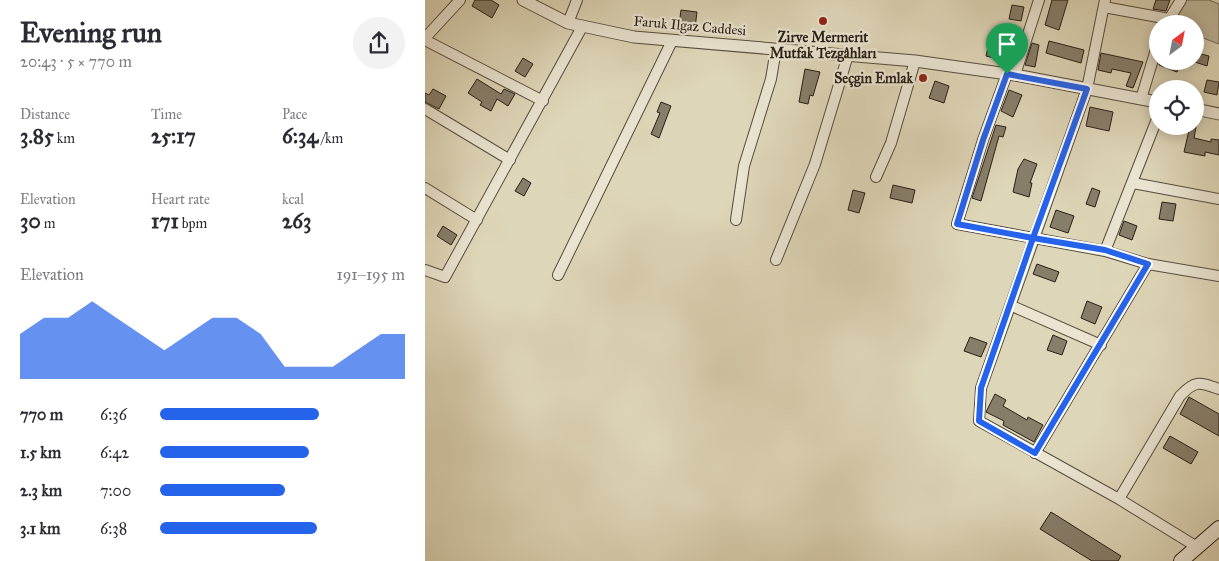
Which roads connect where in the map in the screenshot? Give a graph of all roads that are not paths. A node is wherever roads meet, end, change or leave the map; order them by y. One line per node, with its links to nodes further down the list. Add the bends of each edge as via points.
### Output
1 (460, 0): 11 (street)
2 (523, 0): 9 (street, Faruk Ilgaz Caddesi)
3 (577, 0): 9 (street)
4 (1039, 0): 17 (street)
5 (1181, 0): 7 (street)
6 (1105, 3): 8 (street); 18 (street)
7 (1171, 15)
8 (1149, 16)
9 (568, 23): 10 (street, Faruk Ilgaz Caddesi)
10 (582, 27): 12 (street, Faruk Ilgaz Caddesi); 21 (street)
11 (425, 39): 21 (street)
12 (672, 41): 13 (street, Faruk Ilgaz Caddesi); 38 (street)
13 (776, 49): 14 (street, Faruk Ilgaz Caddesi); 32 (street, via 771,79 744,166)
14 (848, 55): 15 (street, Faruk Ilgaz Caddesi); 35 (street, via 815,164)
15 (915, 61): 17 (street, Faruk Ilgaz Caddesi); 27 (street, via 891,143)
16 (1150, 70): 19 (street)
17 (1011, 74): 18 (street, Faruk Ilgaz Caddesi); 33 (street, via 983,140 957,224)
18 (1087, 89): 19 (street, Faruk Ilgaz Caddesi); 33 (street)
19 (1141, 99): 20 (street, Faruk Ilgaz Caddesi)
20 (1149, 100)
21 (543, 101): 26 (street)
22 (425, 109): 26 (street)
23 (1204, 111): 24 (street)
24 (1219, 114)
25 (1151, 135): 28 (street)
26 (510, 160): 31 (street)
27 (876, 177)
28 (1133, 183): 30 (street); 34 (street)
29 (425, 188): 31 (street)
30 (1219, 199)
31 (477, 220): 37 (street, via 445,277)
32 (737, 220)
33 (1033, 238): 34 (street); 40 (street)
34 (1105, 250): 36 (street)
35 (776, 260)
36 (1148, 264): 39 (street); 41 (street)
37 (425, 270)
38 (558, 275)
39 (1219, 276)
40 (1012, 306): 41 (street); 43 (street, via 981,388 979,421)
41 (1101, 345): 43 (street)
42 (1219, 389): 44 (street, via 1197,383 1180,396)
43 (1035, 453): 44 (street)
44 (1119, 499): 46 (street)
45 (1219, 528): 46 (main road)
46 (1197, 547): 47 (main road)
47 (1181, 561)

